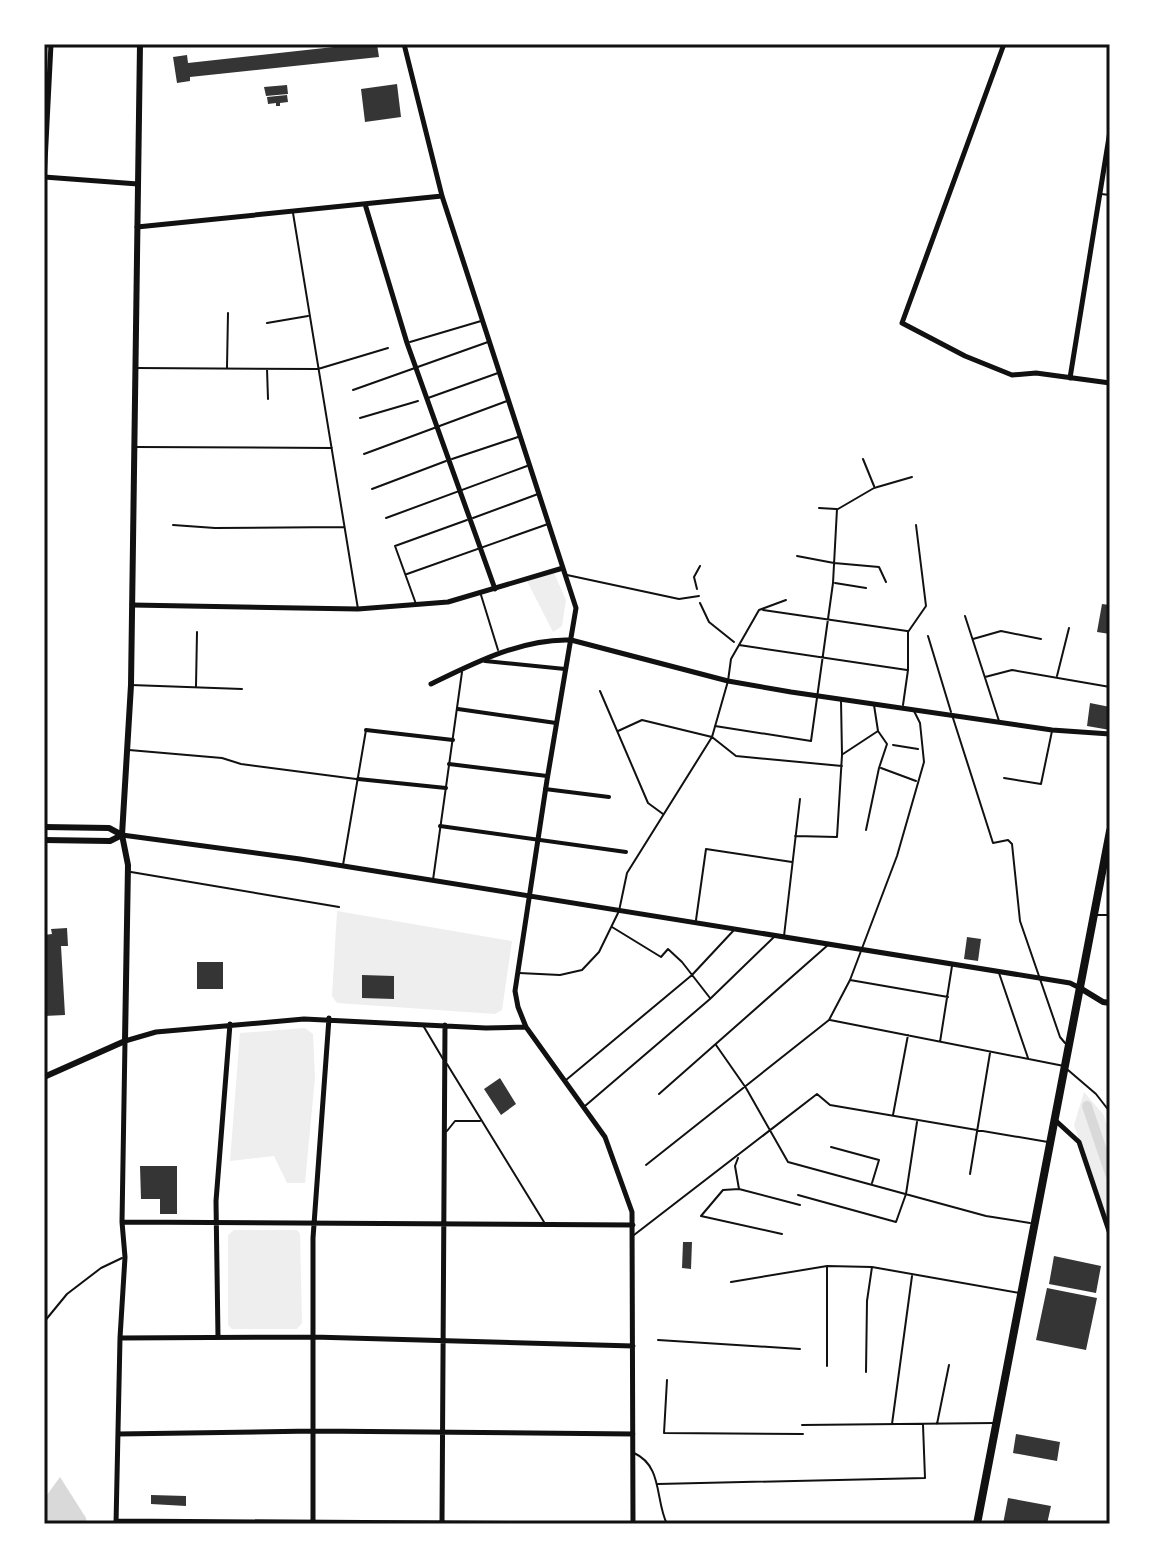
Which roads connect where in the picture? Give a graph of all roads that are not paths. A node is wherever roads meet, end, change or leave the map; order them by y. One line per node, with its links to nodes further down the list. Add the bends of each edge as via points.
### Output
1 (51, 44): 6 (street)
2 (140, 44): 7 (street)
3 (404, 44): 10 (street)
4 (1004, 44): 27 (street, via 902,323 1012,375)
5 (1110, 131): 8 (street)
6 (44, 179): 7 (street)
7 (138, 184): 13 (street)
8 (1100, 193): 9 (lane); 27 (street)
9 (1110, 195)
10 (442, 196): 11 (street); 16 (street)
11 (365, 204): 12 (street); 19 (street)
12 (292, 211): 13 (street); 15 (lane)
13 (137, 227): 21 (street)
14 (228, 313): 22 (lane)
15 (310, 315): 17 (lane); 25 (lane)
16 (482, 321): 18 (street); 19 (lane)
17 (267, 323)
18 (489, 342): 23 (lane); 26 (street)
19 (407, 343): 23 (street)
20 (388, 348): 25 (lane)
21 (135, 368): 22 (lane); 35 (street)
22 (227, 368): 24 (lane)
23 (416, 368): 29 (lane); 30 (street)
24 (267, 369): 25 (lane); 31 (lane)
25 (318, 369): 36 (lane)
26 (499, 373): 30 (lane); 32 (street)
27 (1070, 378): 28 (street)
28 (1110, 383)
29 (353, 390)
30 (427, 398): 33 (street)
31 (268, 399)
32 (508, 401): 33 (lane); 34 (street)
33 (437, 426): 37 (lane); 39 (street)
34 (520, 436): 39 (lane); 40 (street)
35 (134, 447): 36 (lane); 67 (street)
36 (332, 448): 53 (lane)
37 (364, 454)
38 (863, 459): 42 (lane)
39 (449, 460): 43 (lane); 44 (street)
40 (529, 465): 44 (lane); 45 (street)
41 (912, 477): 42 (lane)
42 (874, 488): 47 (lane)
43 (372, 489)
44 (460, 491): 48 (lane); 49 (street)
45 (538, 494): 49 (lane); 50 (street)
46 (819, 508): 47 (lane)
47 (837, 509): 56 (lane)
48 (386, 518)
49 (470, 519): 54 (street); 58 (lane, via 395,546)
50 (548, 524): 54 (lane); 57 (street)
51 (173, 525): 53 (lane)
52 (916, 525): 75 (lane, via 926,606)
53 (345, 527): 69 (lane)
54 (480, 547): 58 (lane); 63 (street)
55 (797, 556): 56 (lane)
56 (834, 563): 60 (lane, via 879,567); 61 (lane)
57 (563, 568): 59 (street); 63 (street)
58 (405, 574): 68 (lane)
59 (567, 575): 65 (lane, via 679,599); 79 (street, via 576,608)
60 (886, 582)
61 (833, 583): 62 (lane); 72 (lane)
62 (866, 588)
63 (495, 589): 64 (street)
64 (480, 594): 68 (street); 81 (lane)
65 (699, 596)
66 (786, 600): 70 (lane)
67 (132, 605): 69 (street); 91 (street)
68 (416, 605): 69 (street)
69 (358, 609)
70 (759, 610): 72 (lane); 80 (lane)
71 (965, 616): 77 (lane)
72 (828, 621): 75 (lane); 82 (lane)
73 (1069, 628): 88 (lane)
74 (197, 632): 92 (lane)
75 (908, 632): 86 (lane)
76 (928, 636): 102 (lane)
77 (973, 639): 78 (lane, via 1001,631); 87 (lane)
78 (1041, 639)
79 (571, 640): 81 (street, via 552,639); 85 (street); 89 (street)
80 (738, 645): 82 (lane); 89 (lane)
81 (499, 652): 83 (street)
82 (823, 657): 86 (lane); 96 (lane)
83 (485, 661): 84 (street); 85 (street)
84 (463, 668): 90 (street); 100 (lane)
85 (565, 669): 104 (street)
86 (908, 670): 99 (lane)
87 (985, 677): 88 (lane, via 1012,670); 103 (lane)
88 (1057, 677): 93 (lane)
89 (728, 681): 96 (street); 105 (lane)
90 (431, 684)
91 (131, 685): 92 (lane); 113 (street)
92 (196, 687): 94 (lane)
93 (1110, 687)
94 (242, 689)
95 (600, 691): 108 (lane)
96 (818, 696): 97 (street); 105 (lane, via 811,741)
97 (841, 699): 98 (street); 114 (lane)
98 (874, 704): 99 (street); 109 (lane)
99 (902, 708): 101 (street)
100 (458, 709): 104 (street); 112 (lane)
101 (913, 709): 102 (street); 121 (lane, via 920,723 924,762)
102 (952, 715): 103 (street); 156 (lane, via 993,843 1012,844 1020,921)
103 (999, 722): 107 (street)
104 (556, 723): 118 (street)
105 (714, 726): 111 (lane)
106 (366, 730): 112 (street); 120 (lane)
107 (1052, 730): 110 (street); 119 (lane, via 1041,784)
108 (618, 731): 111 (lane, via 642,720); 126 (lane, via 648,803)
109 (878, 731): 114 (lane); 117 (lane, via 887,744)
110 (1110, 734)
111 (712, 737): 116 (lane, via 736,756); 126 (lane)
112 (453, 740): 115 (lane)
113 (128, 750): 120 (lane); 131 (street)
114 (842, 755): 116 (lane)
115 (449, 764): 118 (street); 122 (lane)
116 (842, 766): 132 (lane, via 837,837)
117 (879, 768): 121 (lane); 129 (lane)
118 (547, 776): 123 (street)
119 (1004, 778)
120 (358, 779): 122 (street); 137 (lane)
121 (917, 781): 151 (lane, via 897,856)
122 (446, 788): 127 (lane)
123 (545, 789): 124 (street); 134 (street)
124 (609, 797)
125 (800, 799): 132 (lane)
126 (663, 814): 142 (lane, via 627,873)
127 (440, 826): 134 (street); 139 (lane)
128 (44, 827): 131 (street, via 109,828)
129 (866, 830)
130 (1110, 831): 143 (main road)
131 (122, 835): 133 (street, via 110,841); 137 (street); 138 (street)
132 (795, 836): 136 (lane)
133 (44, 840)
134 (538, 840): 135 (street); 140 (street)
135 (626, 852)
136 (792, 862): 145 (lane, via 706,849); 149 (lane)
137 (343, 866): 139 (street)
138 (128, 872): 141 (lane); 169 (street)
139 (432, 881): 140 (street)
140 (530, 896): 142 (street); 154 (street)
141 (339, 907)
142 (619, 911): 145 (street); 146 (lane)
143 (1094, 915): 144 (lane); 158 (main road)
144 (1110, 915)
145 (695, 923): 147 (street)
146 (612, 927): 154 (lane, via 582,970); 155 (lane, via 661,957 668,949)
147 (735, 929): 148 (street); 155 (lane)
148 (775, 936): 149 (street); 160 (lane)
149 (784, 937): 150 (street)
150 (829, 944): 151 (street); 171 (lane)
151 (862, 950): 152 (street); 157 (lane)
152 (952, 964): 153 (street); 159 (lane)
153 (999, 972): 156 (street); 175 (lane)
154 (518, 973): 167 (street, via 515,991)
155 (692, 975): 160 (lane); 178 (lane)
156 (1040, 978): 158 (street); 172 (lane)
157 (850, 980): 159 (lane); 163 (lane)
158 (1080, 988): 161 (street); 172 (main road)
159 (948, 997): 170 (lane)
160 (710, 999): 181 (lane)
161 (1110, 1003)
162 (329, 1018): 164 (street); 165 (street); 202 (street)
163 (829, 1020): 168 (lane); 179 (lane)
164 (421, 1023): 166 (street); 174 (lane)
165 (230, 1024): 169 (street); 201 (street)
166 (445, 1025): 167 (street); 174 (street)
167 (526, 1027): 178 (street)
168 (908, 1035): 170 (lane); 183 (lane)
169 (125, 1041): 177 (street); 200 (street)
170 (940, 1042): 173 (lane)
171 (716, 1045): 179 (lane); 180 (lane)
172 (1067, 1045): 176 (main road)
173 (990, 1051): 175 (lane); 188 (lane)
174 (443, 1059): 185 (lane); 189 (street)
175 (1029, 1059): 176 (lane)
176 (1063, 1066): 182 (lane); 184 (main road)
177 (44, 1077)
178 (566, 1080): 181 (street)
179 (746, 1088): 187 (lane); 193 (lane)
180 (659, 1094)
181 (584, 1107): 206 (street, via 605,1137)
182 (1110, 1112)
183 (893, 1117): 186 (lane); 187 (lane, via 830,1105 817,1094)
184 (1054, 1120): 190 (main road); 208 (street, via 1079,1142)
185 (483, 1121): 189 (lane, via 455,1121); 204 (lane)
186 (917, 1121): 188 (lane); 197 (lane)
187 (770, 1130): 192 (lane); 195 (lane, via 788,1162)
188 (977, 1131): 190 (lane); 194 (lane)
189 (444, 1135): 203 (street)
190 (1049, 1142): 205 (main road)
191 (831, 1147): 195 (lane, via 879,1160)
192 (739, 1154): 196 (lane); 209 (lane)
193 (646, 1165)
194 (970, 1174)
195 (872, 1185): 197 (lane)
196 (739, 1189): 199 (lane); 207 (lane, via 723,1190 701,1216)
197 (906, 1194): 198 (lane, via 896,1222); 205 (lane)
198 (798, 1195)
199 (800, 1205)
200 (122, 1222): 201 (street); 210 (street)
201 (216, 1222): 202 (street); 217 (street)
202 (314, 1222): 203 (street); 218 (street)
203 (444, 1223): 204 (street); 220 (street)
204 (545, 1223): 206 (street)
205 (1035, 1224): 215 (main road)
206 (633, 1225): 209 (street)
207 (782, 1234)
208 (1110, 1234)
209 (633, 1236): 222 (street)
210 (125, 1257): 216 (lane, via 67,1294); 219 (street)
211 (827, 1266): 212 (lane); 214 (lane); 225 (lane)
212 (872, 1267): 213 (lane); 226 (lane)
213 (912, 1276): 215 (lane); 230 (lane)
214 (731, 1282)
215 (1021, 1293): 228 (main road)
216 (44, 1322)
217 (218, 1337): 218 (street); 219 (street)
218 (313, 1337): 220 (street); 233 (street)
219 (120, 1338): 235 (street)
220 (445, 1339): 222 (street); 234 (street)
221 (658, 1340): 223 (lane)
222 (633, 1346): 236 (street)
223 (800, 1349)
224 (949, 1365): 232 (lane)
225 (827, 1366)
226 (866, 1372)
227 (667, 1380): 237 (lane, via 664,1433)
228 (996, 1423): 232 (lane); 247 (main road)
229 (802, 1425): 230 (lane)
230 (892, 1425): 231 (lane)
231 (923, 1425): 232 (lane); 239 (lane, via 925,1478)
232 (937, 1426)
233 (313, 1431): 234 (street); 235 (street); 241 (street)
234 (444, 1432): 236 (street); 243 (street)
235 (118, 1434): 240 (street)
236 (633, 1434): 238 (street)
237 (803, 1434)
238 (633, 1452): 239 (lane, via 651,1466); 245 (street)
239 (658, 1484): 246 (lane)
240 (116, 1523): 241 (street)
241 (313, 1523): 242 (street)
242 (390, 1523): 243 (street)
243 (442, 1523): 244 (street)
244 (587, 1524)
245 (633, 1524)
246 (667, 1524)
247 (977, 1524)

